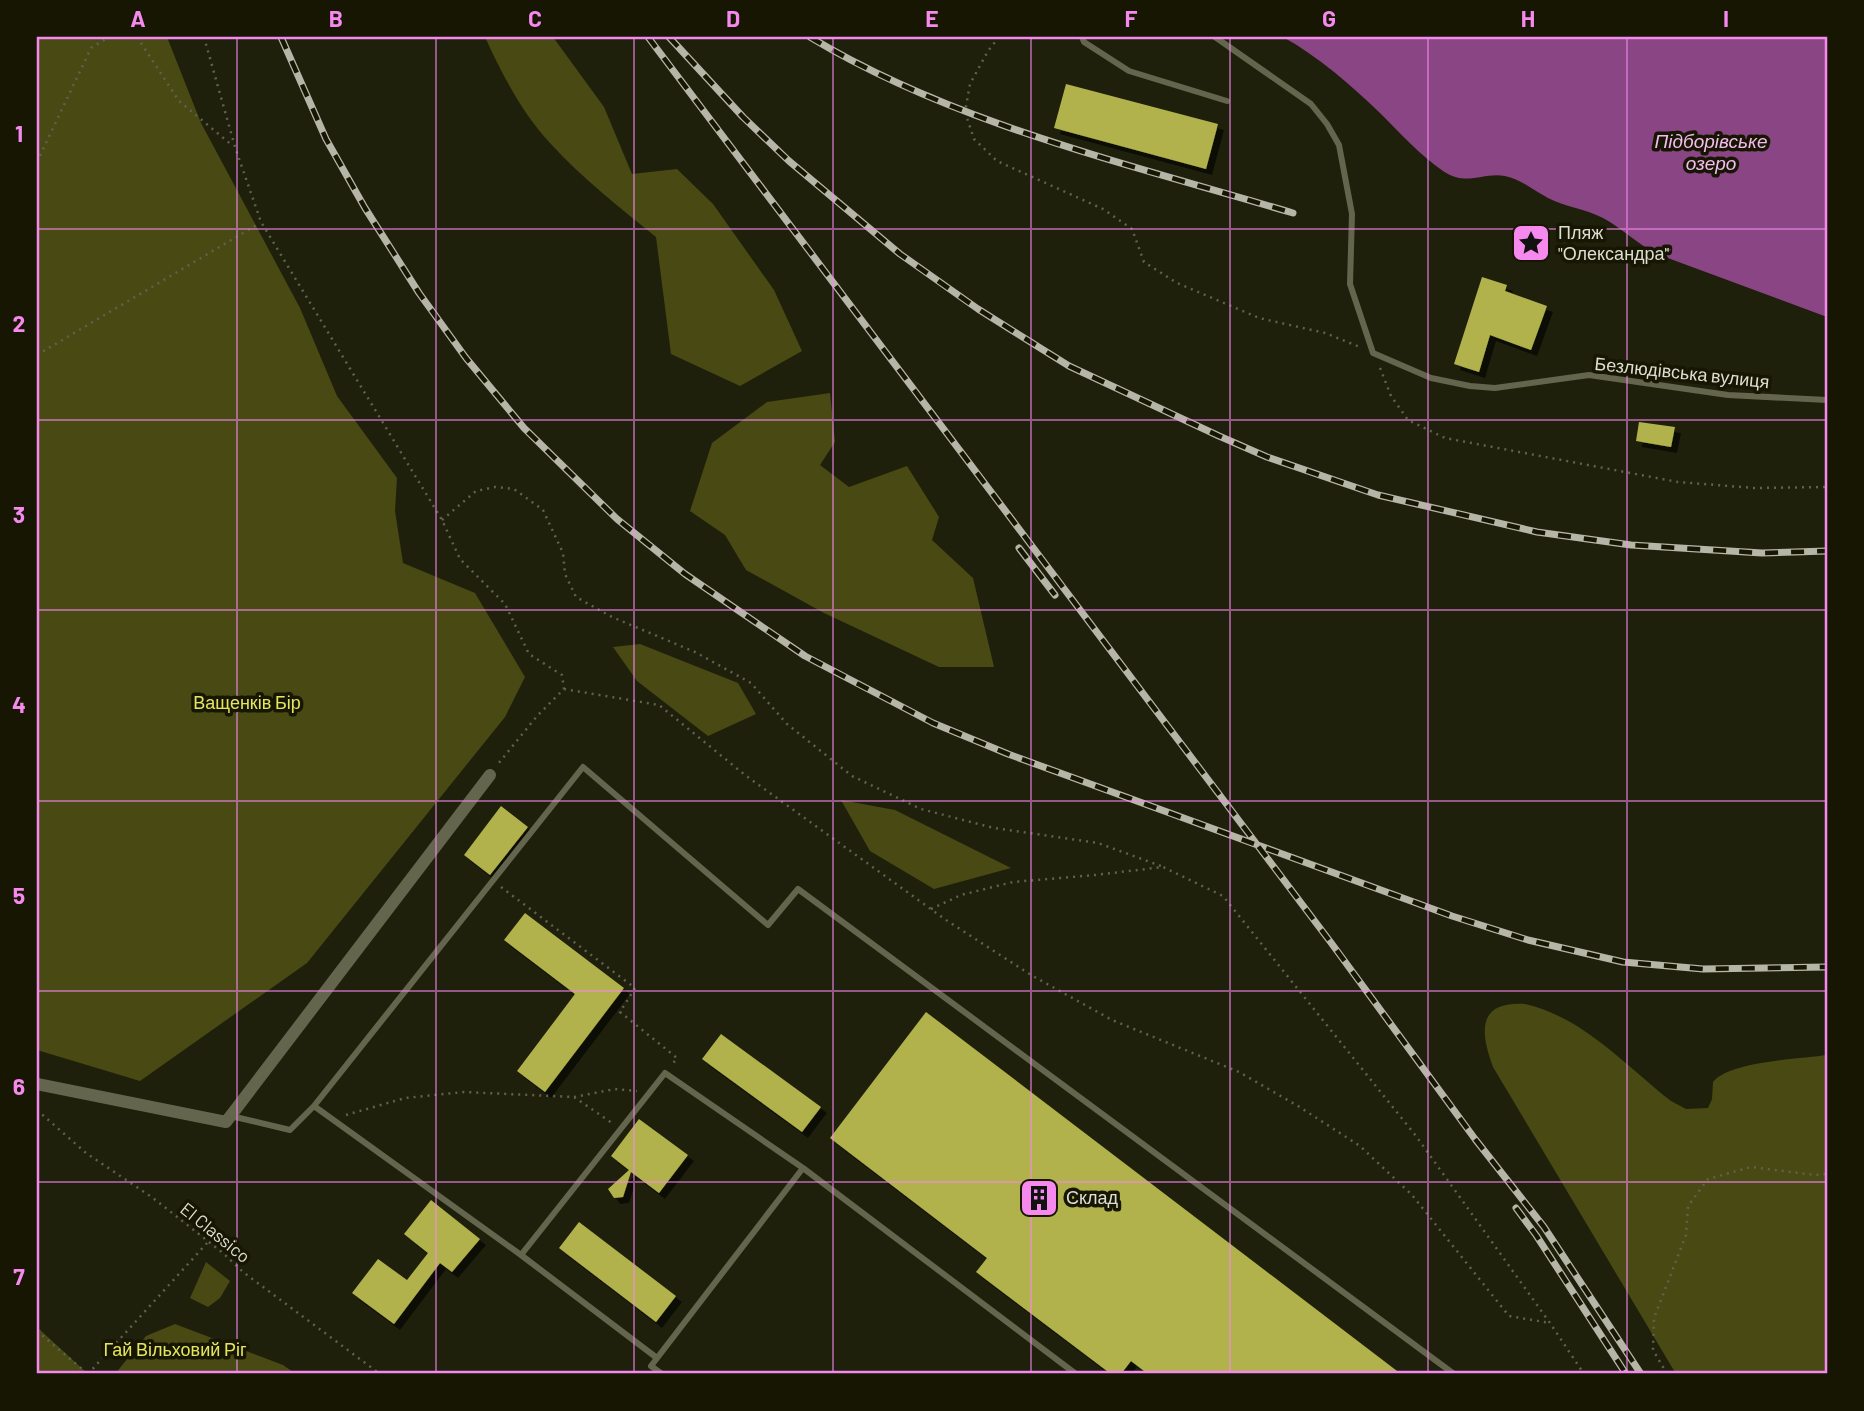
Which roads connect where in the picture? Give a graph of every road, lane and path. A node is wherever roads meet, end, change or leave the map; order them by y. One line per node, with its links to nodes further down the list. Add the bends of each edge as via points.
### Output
1 (110, 37): 9 (path, via 91,48)
2 (137, 37): 8 (path, via 179,102)
3 (204, 37): 8 (path)
4 (999, 37): 11 (path, via 970,84 965,112 974,139 997,162 1103,209 1132,229 1144,262 1177,283 1259,318 1325,333)
5 (1082, 37): 7 (lane, via 1129,71)
6 (1215, 37): 11 (lane, via 1311,104 1339,145 1352,214 1350,284)
7 (1227, 101)
8 (235, 147): 10 (path)
9 (37, 162)
10 (261, 222): 12 (path); 15 (path)
11 (1373, 353): 13 (lane, Безлюдівська вулиця, via 1431,378 1470,386 1495,388 1589,376 1728,395); 14 (path, via 1391,396 1408,420 1445,438 1678,482)
12 (37, 355)
13 (1827, 400)
14 (1827, 487)
15 (442, 520): 16 (path, via 460,559 505,604 528,654 562,676); 18 (path, via 476,491 514,489 543,510 576,597 751,682 787,724 852,776 921,809 994,828 1097,843)
16 (564, 689): 17 (path); 20 (path, via 659,705 745,775)
17 (490, 775): 27 (street)
18 (1163, 867): 20 (path, via 1013,881 961,895); 34 (path, via 1223,897 1416,1136)
19 (492, 880): 21 (path, via 635,988 620,1012 677,1058); 25 (lane); 41 (lane, via 583,767 768,925 799,889)
20 (931, 909): 34 (path, via 1042,982 1112,1020 1238,1072 1349,1139 1412,1195 1509,1316)
21 (666, 1073): 23 (lane); 30 (lane)
22 (37, 1084): 27 (street, via 226,1122)
23 (651, 1092): 24 (path, via 615,1089); 29 (lane)
24 (575, 1097): 28 (path, via 464,1092 405,1098); 29 (path)
25 (314, 1106): 27 (lane, via 290,1130); 28 (lane)
26 (37, 1110): 32 (path, El Classico, via 86,1153)
27 (231, 1116)
28 (332, 1119): 33 (lane)
29 (621, 1129): 33 (lane)
30 (803, 1168): 36 (lane); 40 (lane)
31 (1827, 1174): 43 (path, via 1751,1167 1708,1179 1688,1206 1686,1235 1654,1318 1653,1350)
32 (208, 1242): 37 (path); 38 (path, El Classico)
33 (521, 1255): 36 (lane)
34 (1550, 1324): 42 (path)
35 (37, 1331): 37 (path)
36 (657, 1358): 39 (lane, via 651,1366)
37 (89, 1374)
38 (380, 1374)
39 (662, 1374)
40 (1076, 1374)
41 (1454, 1374)
42 (1584, 1374)
43 (1667, 1374)

